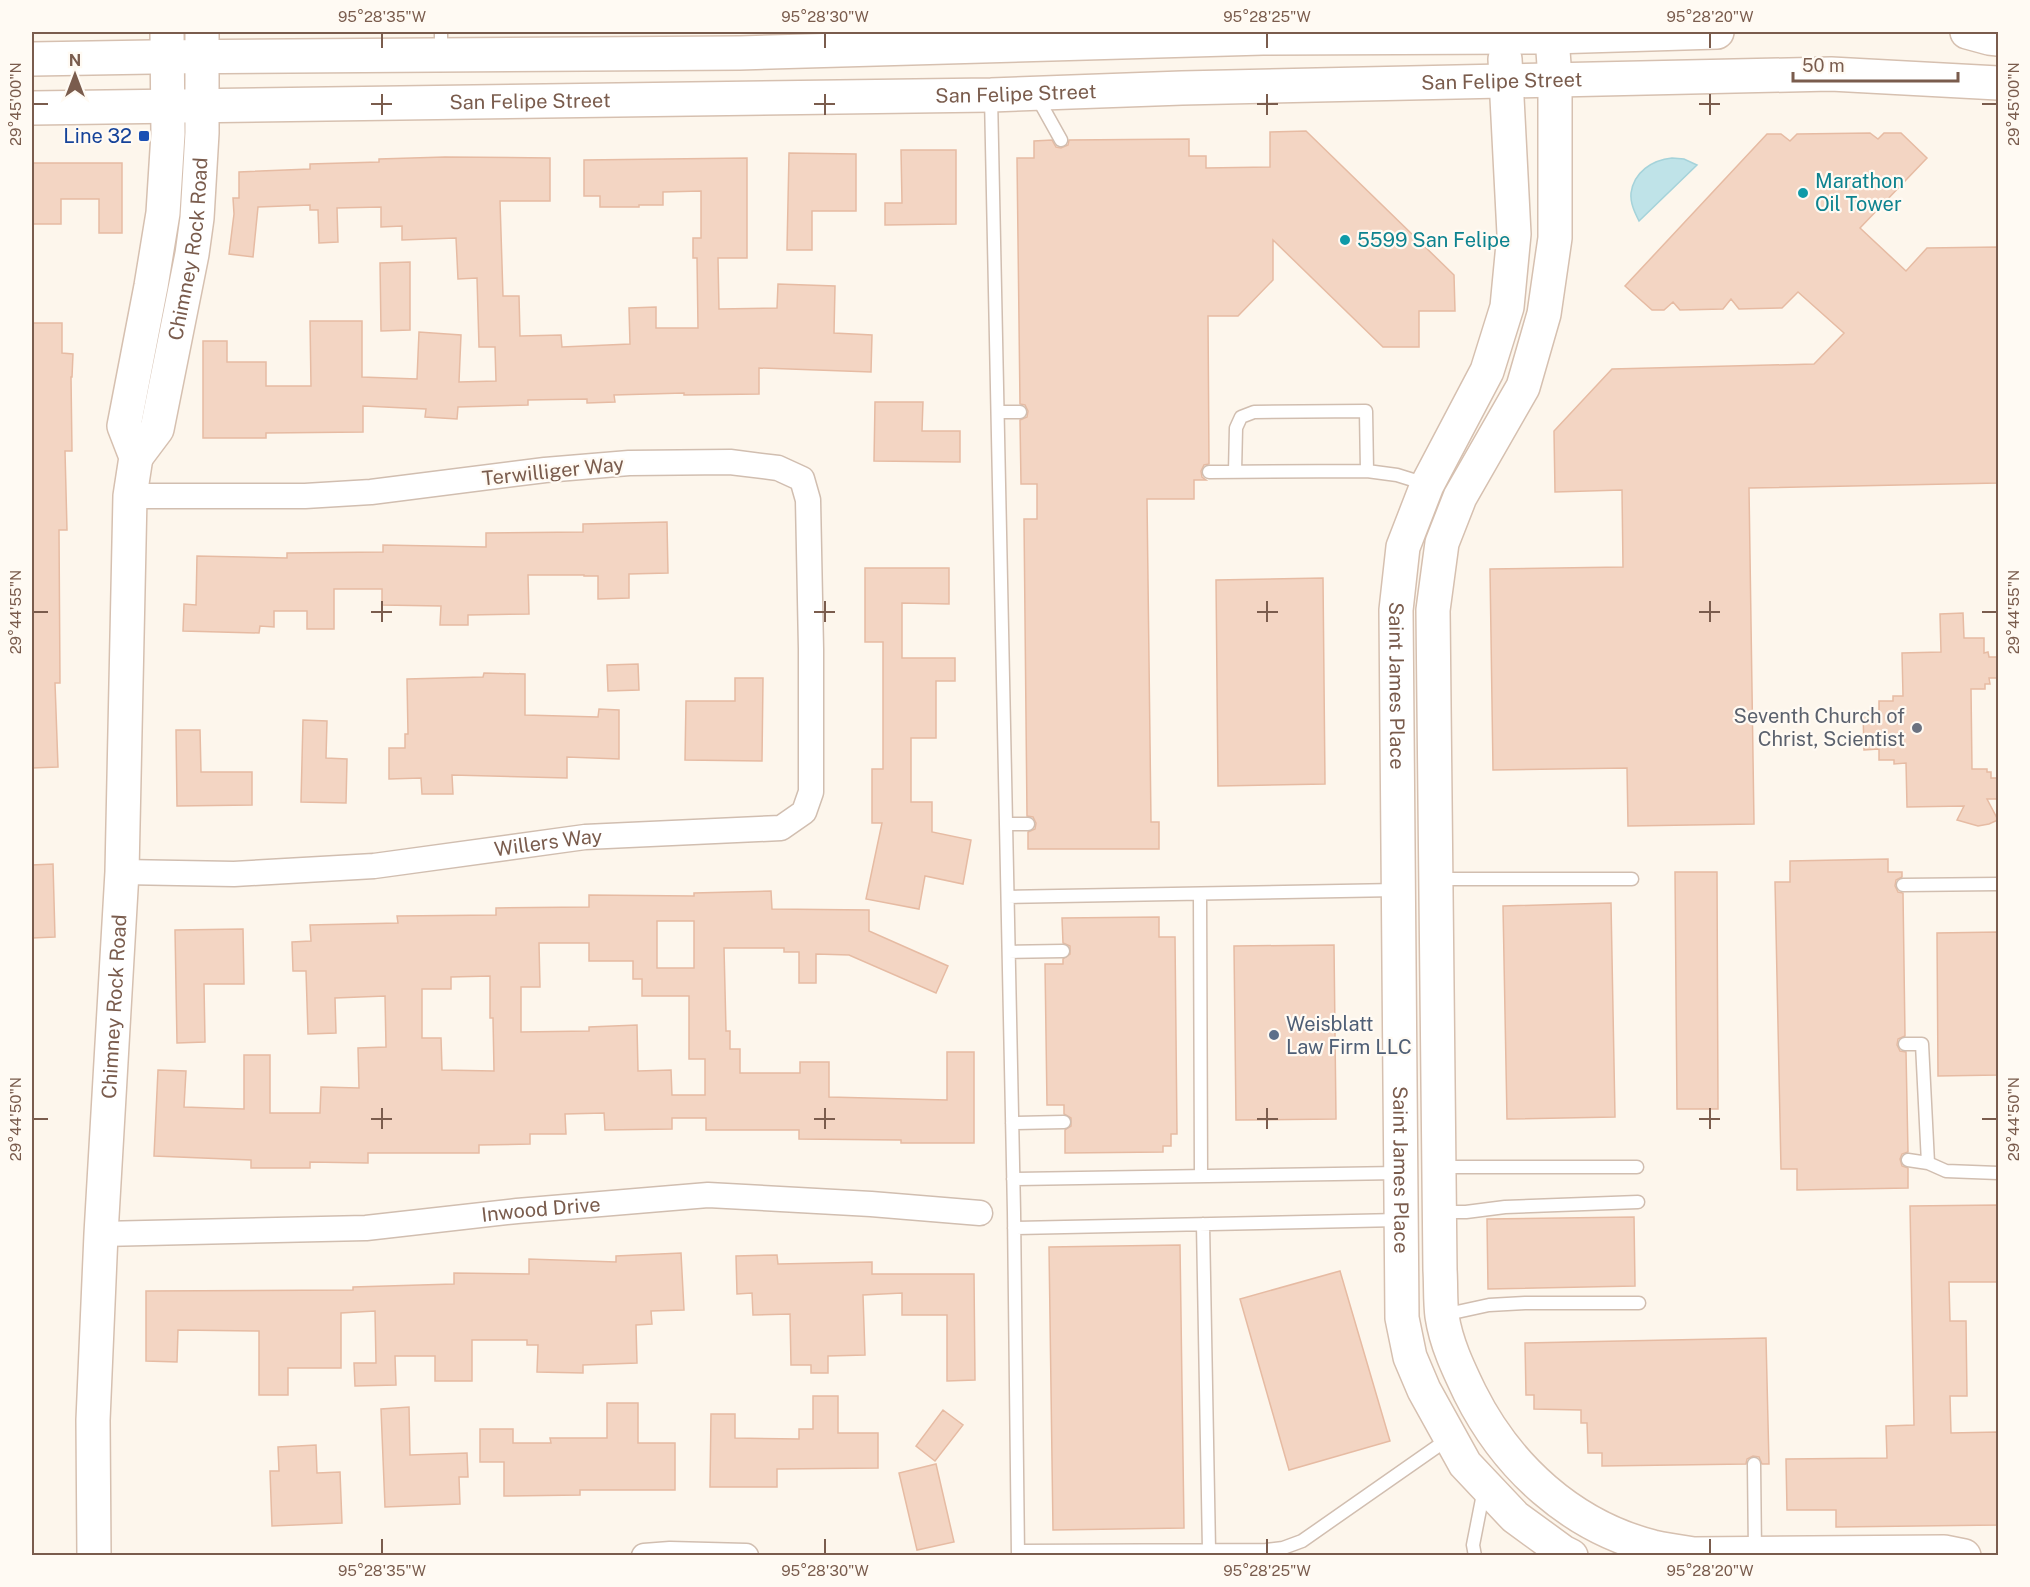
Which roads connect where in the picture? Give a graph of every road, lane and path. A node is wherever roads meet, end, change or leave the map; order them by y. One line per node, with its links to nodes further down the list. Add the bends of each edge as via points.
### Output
1 (1716, 32): 5 (main road)
2 (1967, 32): 6 (main road)
3 (1159, 36): 4 (main road); 10 (main road)
4 (1504, 36): 5 (main road); 14 (main road, Saint James Place)
5 (1552, 36): 13 (main road, Saint James Place)
6 (1998, 39)
7 (441, 43): 9 (main road); 11 (main road)
8 (167, 44): 9 (main road); 12 (main road); 19 (main road, Chimney Rock Road)
9 (202, 44): 20 (main road, Chimney Rock Road)
10 (988, 47): 11 (main road); 17 (main road)
11 (656, 52): 18 (main road)
12 (32, 59)
13 (1555, 79): 14 (main road, San Felipe Street); 15 (main road, San Felipe Street, via 1831,74); 31 (main road, Saint James Place, via 1555,238 1544,314 1523,387)
14 (1506, 80): 16 (main road, San Felipe Street); 29 (main road, Saint James Place, via 1514,234 1508,307 1487,371)
15 (1998, 83)
16 (1035, 93): 17 (main road, San Felipe Street); 22 (lane)
17 (991, 95): 18 (main road, San Felipe Street); 23 (lane)
18 (656, 101): 20 (main road, San Felipe Street)
19 (168, 106): 20 (main road, San Felipe Street); 21 (main road, San Felipe Street); 25 (main road, Chimney Rock Road, via 163,213 124,426)
20 (202, 106): 25 (main road, Chimney Rock Road, via 192,254 157,429)
21 (32, 108)
22 (1061, 140)
23 (998, 412): 24 (lane); 33 (lane)
24 (1020, 412)
25 (135, 457): 30 (main road, Chimney Rock Road)
26 (1367, 471): 28 (lane); 28 (lane, via 1366,411 1254,412 1241,417 1236,428); 29 (lane)
27 (1209, 472): 28 (lane)
28 (1235, 472)
29 (1427, 485): 31 (street); 40 (main road, Saint James Place, via 1403,547 1396,610)
30 (130, 496): 32 (street, Terwilliger Way, via 371,492 629,463 730,462 778,468 802,479 808,500); 35 (main road, Chimney Rock Road)
31 (1460, 497): 36 (main road, Saint James Place, via 1442,543 1433,610)
32 (811, 649): 35 (street, Willers Way, via 811,792 804,812 781,828 585,837 374,866 234,874)
33 (1007, 824): 34 (lane); 42 (lane)
34 (1028, 824)
35 (122, 872): 62 (main road, Chimney Rock Road)
36 (1436, 879): 37 (lane); 40 (street); 50 (main road, Saint James Place)
37 (1632, 879)
38 (1998, 884): 39 (lane)
39 (1903, 885)
40 (1398, 890): 41 (lane); 52 (main road, Saint James Place)
41 (1200, 894): 42 (lane); 54 (lane)
42 (1008, 897): 44 (lane)
43 (1063, 951): 44 (lane)
44 (1009, 952): 47 (lane)
45 (1905, 1044): 49 (lane, via 1922,1044)
46 (1065, 1122): 47 (lane)
47 (1012, 1123): 55 (lane)
48 (1908, 1160): 49 (lane)
49 (1928, 1163): 53 (lane, via 1946,1171)
50 (1438, 1167): 51 (lane); 57 (main road, Saint James Place)
51 (1636, 1167)
52 (1401, 1173): 54 (lane); 59 (main road, Saint James Place)
53 (1998, 1173)
54 (1201, 1176): 55 (lane)
55 (1013, 1179): 61 (lane)
56 (1638, 1202): 57 (lane)
57 (1439, 1212): 64 (main road, Saint James Place)
58 (980, 1213): 62 (street, Inwood Drive, via 708,1195 366,1228)
59 (1400, 1220): 60 (lane); 66 (main road, Saint James Place, via 1402,1318 1410,1357)
60 (1203, 1224): 61 (lane); 69 (lane)
61 (1014, 1228): 70 (lane)
62 (101, 1234): 72 (main road, Chimney Rock Road, via 93,1420)
63 (1639, 1303): 64 (lane, via 1489,1305)
64 (1442, 1315): 65 (main road, Saint James Place, via 1453,1358)
65 (1481, 1414): 66 (street); 71 (main road, Saint James Place, via 1510,1457 1544,1490 1568,1509 1614,1533 1653,1547 1694,1554)
66 (1449, 1438): 68 (main road, Saint James Place, via 1465,1464); 69 (lane, via 1302,1541 1266,1550)
67 (1754, 1464): 71 (lane)
68 (1485, 1485): 75 (lane); 76 (main road, Saint James Place, via 1515,1517)
69 (1209, 1550): 70 (lane)
70 (1018, 1553)
71 (1773, 1555): 77 (main road, Saint James Place, via 1944,1552)
72 (94, 1556)
73 (644, 1556): 74 (street)
74 (746, 1556)
75 (1474, 1556)
76 (1571, 1556)
77 (1964, 1556)

